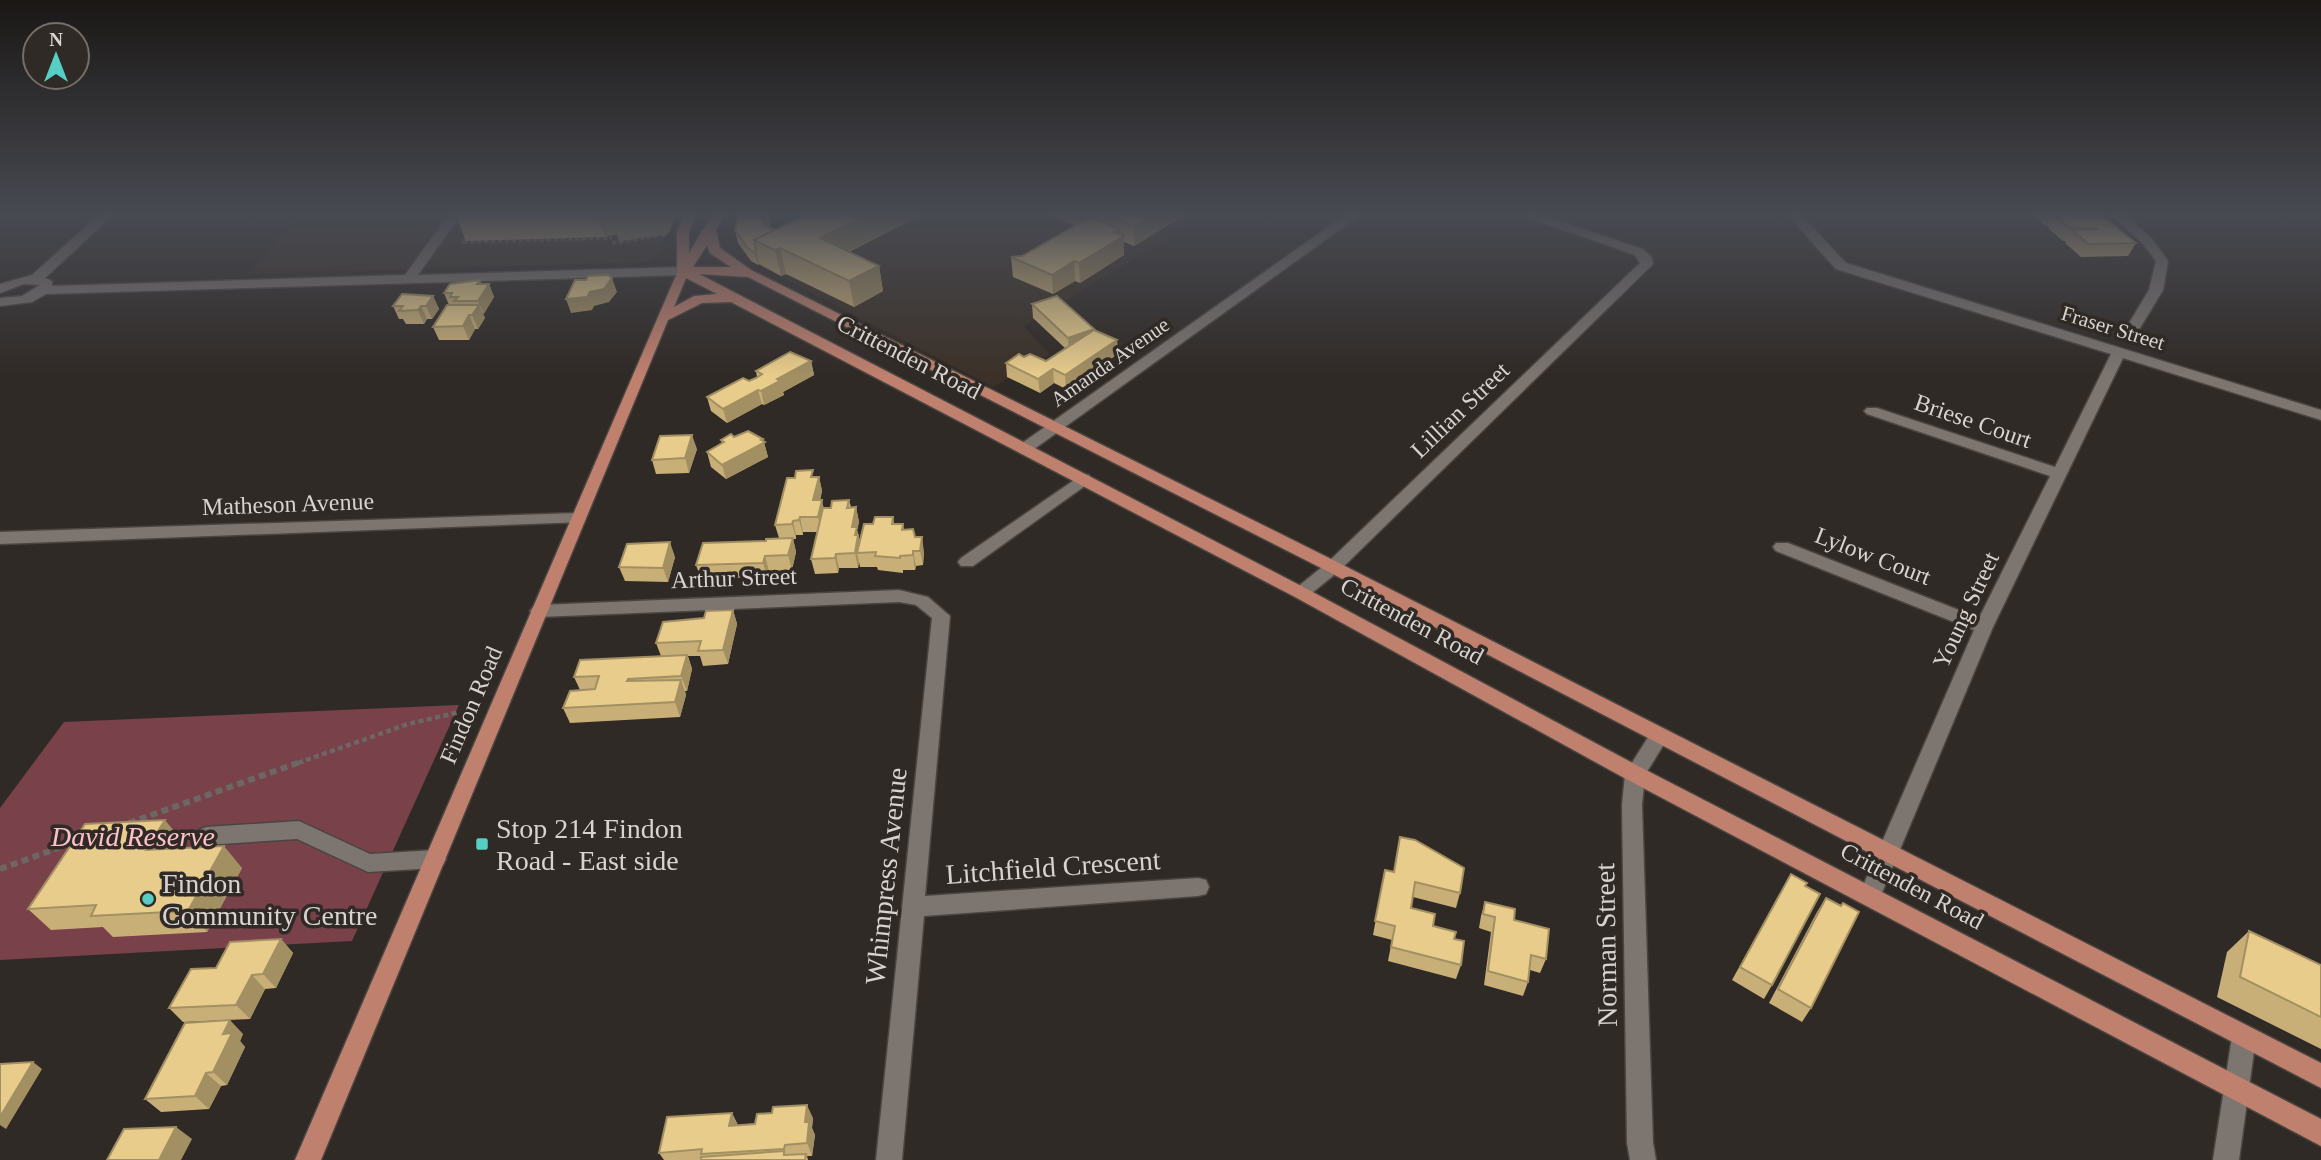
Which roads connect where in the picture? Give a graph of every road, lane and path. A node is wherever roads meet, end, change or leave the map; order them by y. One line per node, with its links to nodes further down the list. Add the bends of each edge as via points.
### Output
1 (57, 267): 13 (street)
2 (417, 267): 12 (street)
3 (682, 267): 10 (main road, Findon Road)
4 (685, 267): 10 (main road, Findon Road)
5 (740, 267): 11 (main road)
6 (1282, 267): 22 (street, Amanda Avenue)
7 (1644, 267): 30 (street, Lillian Street)
8 (1846, 267): 19 (street, Fraser Street)
9 (2161, 267): 18 (street, via 2156,290)
10 (682, 271): 11 (main road, Crittenden Road); 12 (street); 15 (main road, Crittenden Road); 17 (main road, Findon Road)
11 (751, 274): 22 (main road, Crittenden Road)
12 (408, 280): 13 (street)
13 (40, 285): 14 (street, via 19,281); 16 (street, via 32,297)
14 (0, 289)
15 (734, 299): 17 (main road, via 699,299); 23 (main road, Crittenden Road)
16 (3, 304)
17 (664, 317): 26 (main road, Findon Road)
18 (2135, 325)
19 (2119, 352): 21 (street, Fraser Street); 24 (street, Young Street)
20 (1872, 411): 24 (street, Briese Court)
21 (2321, 415)
22 (1057, 426): 23 (street, Amanda Avenue); 30 (main road, Crittenden Road)
23 (1024, 449): 25 (main road, Crittenden Road)
24 (2060, 474): 34 (street, Young Street)
25 (1083, 479): 29 (street); 31 (main road, Crittenden Road)
26 (578, 518): 27 (street, Matheson Avenue); 33 (main road, Findon Road)
27 (0, 538)
28 (1782, 547): 34 (street, Lylow Court)
29 (967, 562)
30 (1333, 566): 31 (street, Lillian Street); 36 (main road, Crittenden Road)
31 (1301, 593): 37 (main road, Crittenden Road)
32 (929, 603): 33 (street, Arthur Street, via 899,596); 46 (street, Whimpress Avenue, via 941,615)
33 (539, 611): 42 (main road, Findon Road)
34 (1984, 626): 41 (street, Young Street)
35 (460, 712): 38 (path, via 408,724)
36 (1660, 736): 37 (street, Norman Street); 41 (main road, Crittenden Road)
37 (1635, 774): 45 (main road, Crittenden Road); 53 (street, Norman Street, via 1632,805)
38 (118, 827)
39 (206, 836): 42 (street, via 299,830 368,863)
40 (79, 841): 43 (path)
41 (1889, 852): 45 (street, Young Street); 47 (main road, Crittenden Road)
42 (435, 859): 51 (main road, Findon Road)
43 (0, 869)
44 (1198, 887): 46 (street, Litchfield Crescent)
45 (1870, 895): 49 (main road, Crittenden Road)
46 (913, 907): 52 (street, Whimpress Avenue)
47 (2244, 1037): 48 (main road, Crittenden Road); 49 (street)
48 (2321, 1076)
49 (2235, 1090): 50 (main road, Crittenden Road); 54 (street)
50 (2321, 1133)
51 (308, 1160)
52 (889, 1160)
53 (1643, 1160)
54 (2226, 1160)

